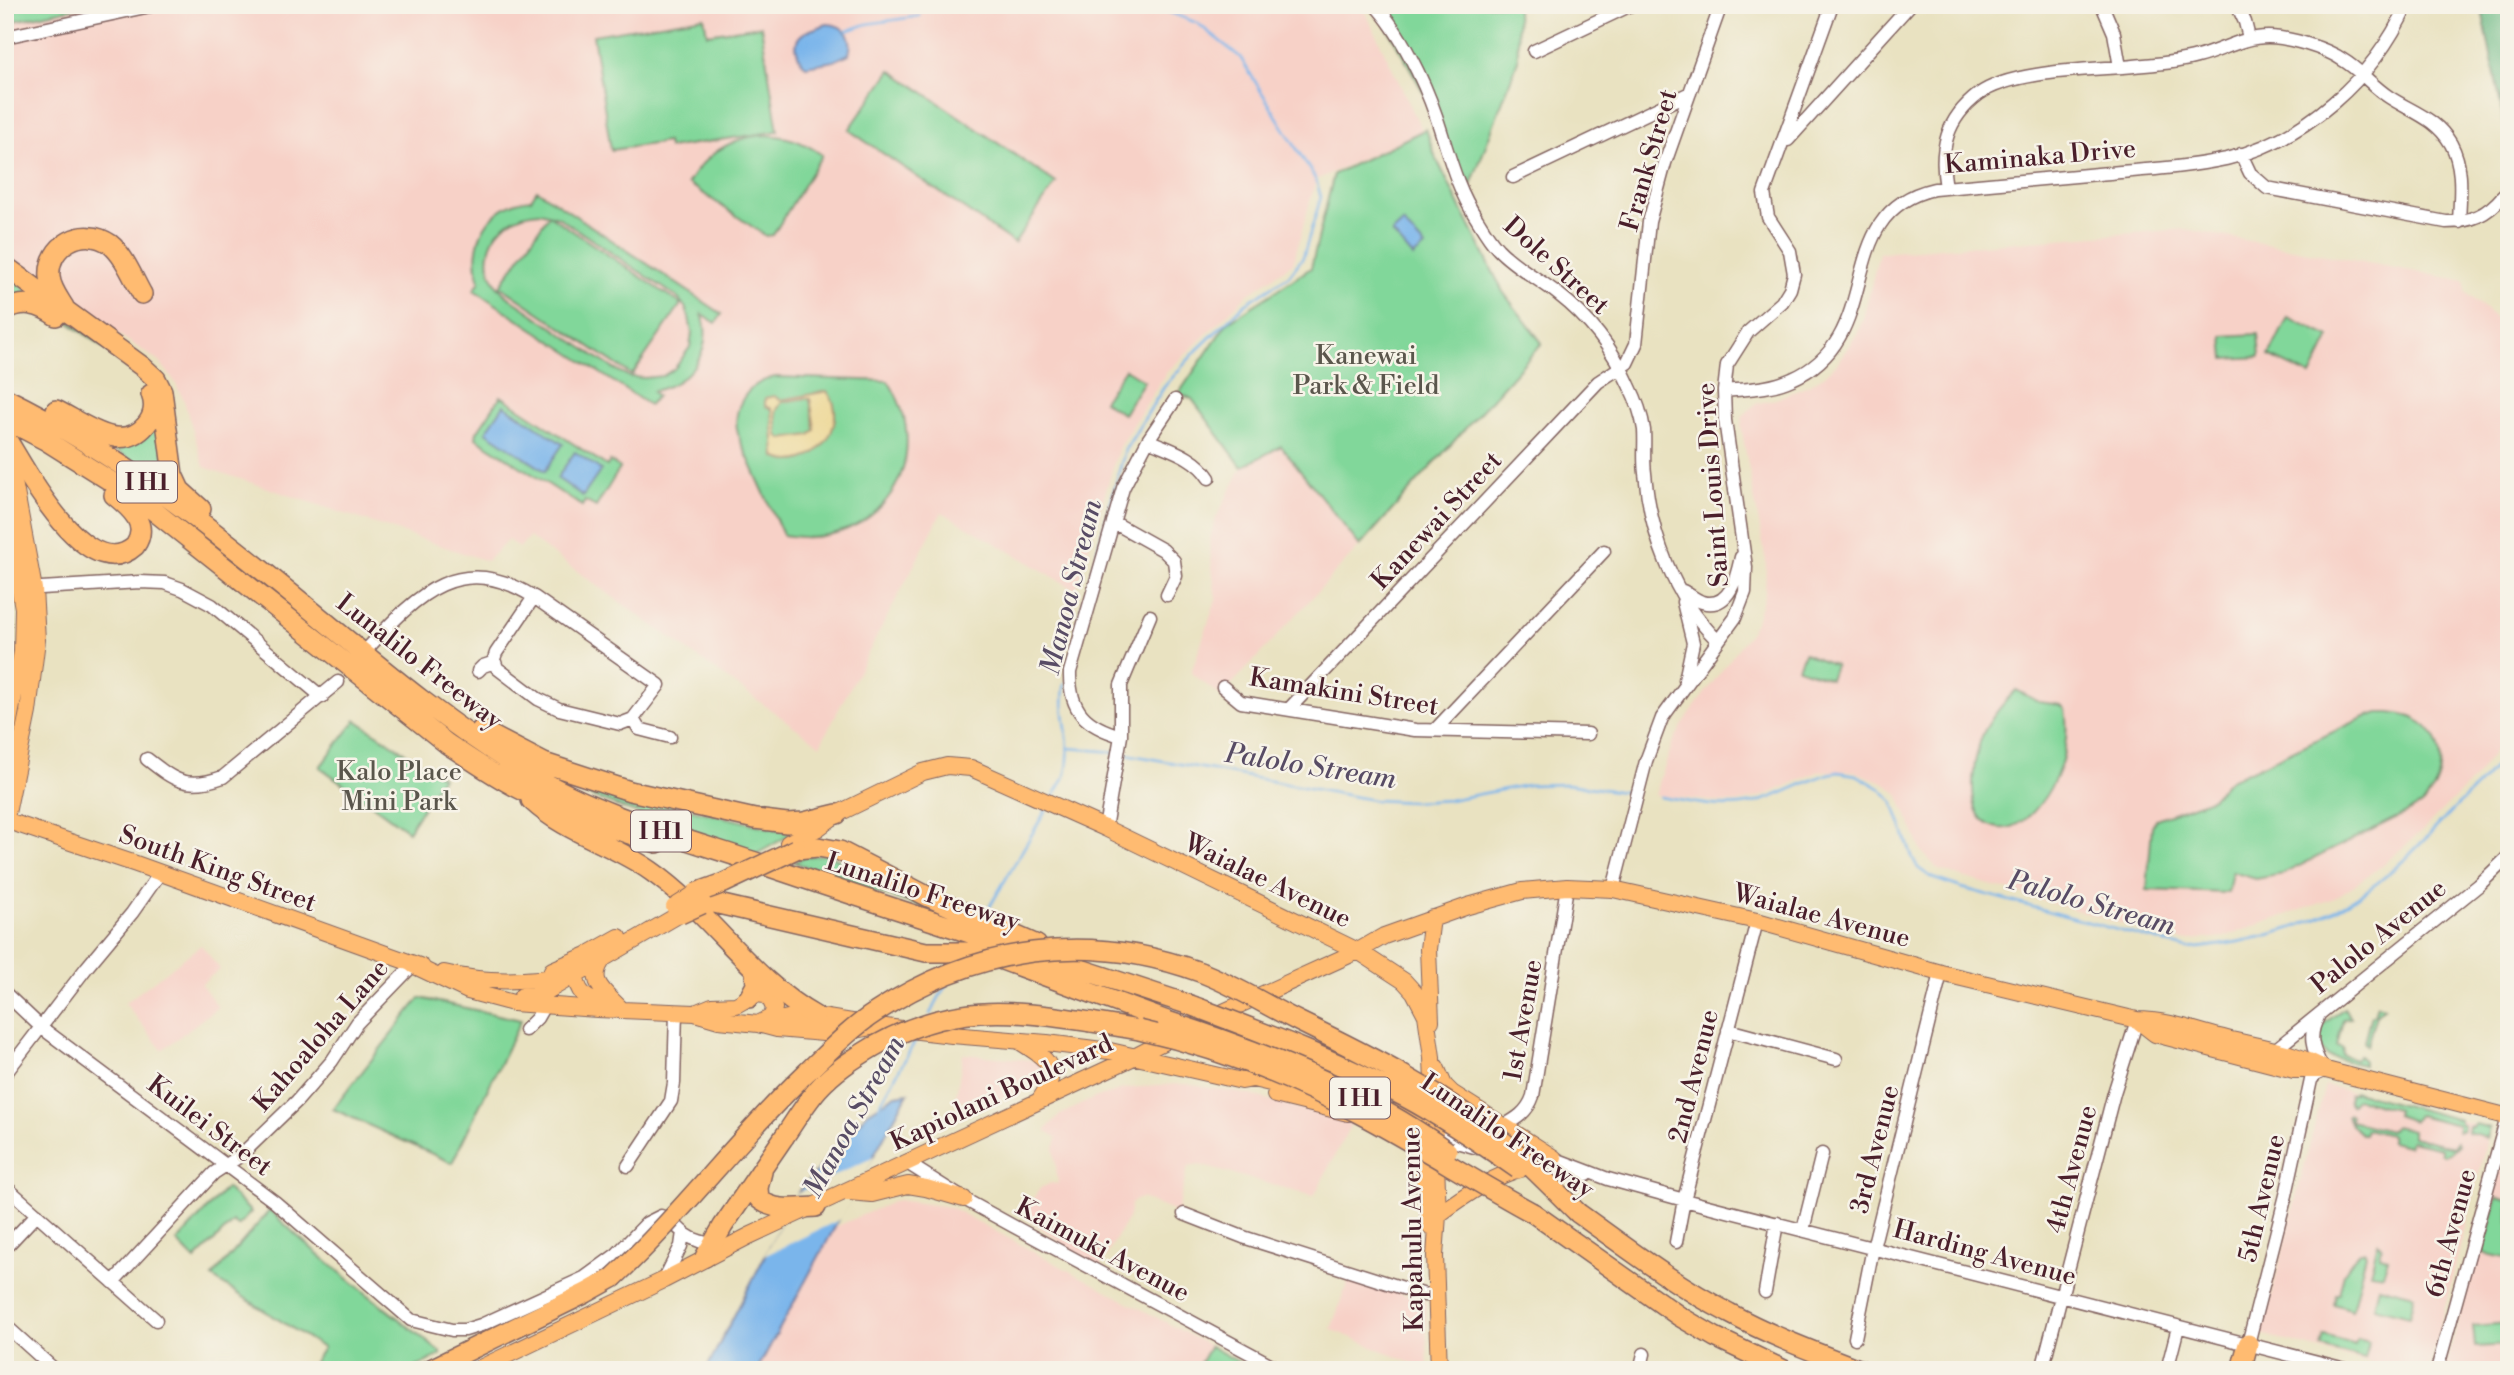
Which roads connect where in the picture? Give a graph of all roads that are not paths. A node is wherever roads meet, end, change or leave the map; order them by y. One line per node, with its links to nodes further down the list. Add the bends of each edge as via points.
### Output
1 (155, 5): 10 (street)
2 (1375, 5): 27 (street, Dole Street, via 1391,22 1411,62 1435,113 1464,199 1477,220 1499,250 1585,318)
3 (1630, 5): 12 (street)
4 (1721, 5): 15 (street, Frank Street)
5 (1832, 5): 16 (street, Saint Louis Drive)
6 (1910, 5): 16 (street)
7 (2102, 5): 13 (street, via 2114,33)
8 (2237, 5): 11 (street)
9 (2407, 5): 14 (street, Kaminaka Drive, via 2383,50)
10 (5, 37)
11 (2249, 38): 13 (street, via 2196,58); 14 (street, via 2286,39 2333,53)
12 (1534, 51)
13 (2120, 67): 19 (street, via 2019,77 1980,93 1961,112 1947,136 1942,163)
14 (2362, 75): 17 (street, Kaminaka Drive, via 2334,103 2301,126); 21 (street, via 2436,124 2449,142 2460,173)
15 (1690, 93): 18 (street); 27 (street, Frank Street, via 1649,222 1636,344 1627,363)
16 (1784, 145): 26 (street, Saint Louis Drive, via 1766,187 1764,205 1790,251 1792,281 1782,302 1748,332)
17 (2241, 154): 19 (street, Kaminaka Drive, via 2189,166); 21 (street, via 2250,173 2267,188)
18 (1513, 177)
19 (1946, 188): 28 (street, Kaminaka Drive, via 1910,197 1881,221 1870,243 1849,319 1826,356 1791,380)
20 (2503, 196): 21 (street, via 2484,214)
21 (2459, 222)
22 (5, 266): 25 (highway)
23 (142, 294): 25 (highway, via 114,247 95,237 81,237 58,250 50,269 53,289)
24 (5, 310): 30 (highway, via 26,304 47,310 140,376 153,399 152,415 137,433 109,437 56,410)
25 (68, 313): 41 (highway, via 156,379 162,391 177,484)
26 (1728, 363): 28 (street, via 1734,376); 29 (street, Saint Louis Drive)
27 (1620, 366): 43 (street, Dole Street, via 1644,429 1650,517); 57 (street, Kanewai Street, via 1598,382)
28 (1752, 388): 29 (street, Kaminaka Drive); 32 (street, via 1734,402)
29 (1724, 391): 32 (street, Saint Louis Drive)
30 (5, 396): 33 (highway, Lunalilo Freeway / I H1)
31 (1175, 400): 35 (street)
32 (1725, 420): 39 (street, Saint Louis Drive)
33 (14, 426): 34 (highway, Lunalilo Freeway / I H1); 34 (highway, via 55,515 71,532 103,553 118,555 132,550 140,532 134,512); 41 (highway, Lunalilo Freeway / I H1, via 90,444 138,475); 42 (main road)
34 (45, 440): 65 (highway, Lunalilo Freeway / I H1, via 139,499 446,743)
35 (1148, 440): 36 (street, via 1186,455); 38 (street)
36 (1209, 478)
37 (5, 508): 42 (main road)
38 (1113, 522): 44 (street, via 1174,561 1176,576); 62 (street, via 1069,685 1076,707 1090,723)
39 (1743, 548): 43 (street, via 1732,588 1721,599 1701,601); 47 (street, Saint Louis Drive, via 1745,592 1735,618)
40 (1604, 551): 59 (street)
41 (254, 565): 53 (highway, Lunalilo Freeway / I H1)
42 (27, 589): 55 (street, via 153,582 191,592); 56 (main road)
43 (1679, 589): 47 (street, Dole Street); 52 (street, via 1693,643)
44 (1167, 594)
45 (534, 597): 48 (street, via 482,576 449,582 416,599); 49 (street, via 496,653); 58 (street, via 659,685)
46 (1150, 615): 62 (street, via 1121,685)
47 (1717, 640): 52 (street, Saint Louis Drive)
48 (368, 648)
49 (495, 662): 50 (street); 58 (street, via 500,671 538,699 559,709 620,724)
50 (478, 671)
51 (338, 682): 55 (street)
52 (1684, 686): 73 (street, Saint Louis Drive, via 1656,732)
53 (402, 687): 66 (highway, via 544,763 607,785 771,821 804,822); 78 (highway, Lunalilo Freeway / I H1, via 530,775 585,802)
54 (1223, 687): 57 (street, Kamakini Street, via 1241,702)
55 (322, 697): 64 (street, via 252,755 212,780 184,783)
56 (15, 709): 63 (main road); 67 (main road)
57 (1289, 709): 59 (street, Kamakini Street, via 1393,728)
58 (633, 719): 61 (street, via 639,729)
59 (1436, 730): 60 (street, Kamakini Street)
60 (1588, 734)
61 (670, 737)
62 (1120, 739): 68 (street)
63 (5, 741)
64 (147, 759)
65 (520, 790): 78 (highway, Lunalilo Freeway / I H1, via 588,820); 84 (highway, via 549,817 658,876)
66 (837, 814): 68 (main road, Waialae Avenue, via 915,775 947,766 981,771); 69 (main road, Waialae Avenue)
67 (6, 821): 71 (main road, South King Street)
68 (1105, 828): 81 (main road, Waialae Avenue)
69 (792, 846): 74 (highway, bridge); 80 (highway, via 840,851 927,896)
70 (2509, 856): 96 (street, Palolo Avenue)
71 (160, 873): 83 (main road, South King Street); 104 (street)
72 (1567, 887): 73 (main road, Waialae Avenue); 76 (main road, Waialae Avenue, via 1522,891); 118 (street, 1st Avenue, via 1533,1096 1519,1117)
73 (1613, 889): 77 (main road, Waialae Avenue)
74 (699, 898): 75 (highway, bridge); 80 (highway, via 926,952)
75 (677, 911): 79 (main road); 82 (main road)
76 (1432, 918): 81 (main road, Waialae Avenue); 106 (main road)
77 (1757, 920): 86 (main road, Waialae Avenue); 105 (street, 2nd Avenue)
78 (938, 929): 80 (highway, Lunalilo Freeway / I H1)
79 (610, 942): 85 (main road); 87 (main road, via 557,969)
80 (994, 942): 134 (highway, Lunalilo Freeway / I H1, bridge, via 1167,1021 1290,1064 1369,1103 1421,1132); 135 (highway, Lunalilo Freeway / I H1, bridge, via 1193,1006 1306,1050 1403,1096 1465,1133)
81 (1358, 951): 100 (main road, Kapiolani Boulevard); 106 (main road, Kapahulu Avenue, via 1414,992)
82 (604, 958): 85 (main road); 89 (main road, via 595,976)
83 (413, 965): 87 (main road, South King Street, via 459,977); 90 (main road, South King Street); 124 (street, Kahoaloha Lane, via 357,1023 297,1101 240,1156)
84 (755, 970): 92 (highway, via 756,985); 99 (highway)
85 (576, 973): 87 (main road, South King Street, via 551,979); 88 (main road); 89 (main road); 95 (main road, via 576,983 585,997)
86 (1941, 973): 101 (main road, Waialae Avenue); 145 (street, 3rd Avenue)
87 (504, 980)
88 (555, 987): 90 (main road, via 531,996); 94 (main road)
89 (601, 989): 95 (main road)
90 (468, 991): 93 (main road, South King Street)
91 (5, 993): 104 (street, Kuilei Street)
92 (749, 998): 98 (main road, South King Street); 102 (main road, via 765,995 773,1004 772,1017)
93 (513, 1003): 94 (main road, South King Street); 94 (street, via 521,1012 524,1030)
94 (545, 1004): 95 (main road, South King Street)
95 (620, 1009): 97 (main road, South King Street)
96 (2322, 1010): 109 (street, Palolo Avenue); 113 (street, via 2311,1034)
97 (676, 1012): 98 (main road, South King Street); 126 (street, via 671,1101)
98 (695, 1013): 102 (main road, South King Street)
99 (815, 1016): 102 (main road); 103 (main road)
100 (1208, 1019): 110 (main road, Kapiolani Boulevard); 115 (main road, via 1218,1063)
101 (2137, 1020): 108 (main road, Waialae Avenue, via 2152,1033); 109 (main road, Waialae Avenue); 152 (street, 4th Avenue)
102 (758, 1024): 103 (main road, South King Street, via 835,1034)
103 (882, 1027): 107 (main road, South King Street, bridge)
104 (42, 1028): 114 (street); 124 (street, Kuilei Street)
105 (1728, 1030): 112 (street); 132 (street, 2nd Avenue)
106 (1430, 1034): 111 (main road, Kapahulu Avenue)
107 (1017, 1040): 110 (main road, South King Street); 116 (main road, via 1050,1067 1050,1086)
108 (2178, 1040): 109 (street, via 2204,1039 2263,1055); 113 (main road, Waialae Avenue, via 2294,1070)
109 (2275, 1051): 113 (main road, Waialae Avenue)
110 (1136, 1056): 115 (main road, Harding Avenue); 116 (main road, Kapiolani Boulevard)
111 (1432, 1056): 118 (main road, via 1452,1093); 119 (main road, Kapahulu Avenue)
112 (1836, 1059)
113 (2324, 1069): 117 (main road, Waialae Avenue); 157 (street, 5th Avenue, via 2311,1080)
114 (5, 1074)
115 (1241, 1081): 119 (main road, Harding Avenue, via 1254,1079); 119 (main road, Harding Avenue, via 1246,1087)
116 (1038, 1101): 123 (main road, Kapiolani Boulevard)
117 (2508, 1114): 173 (street, 6th Avenue)
118 (1505, 1125): 120 (street, 1st Avenue); 122 (main road)
119 (1429, 1134): 120 (street, Harding Avenue); 125 (street, Harding Avenue); 139 (main road, Kapahulu Avenue); 147 (main road, via 1425,1198)
120 (1484, 1137): 122 (street, Harding Avenue)
121 (1822, 1154): 141 (street)
122 (1554, 1158): 128 (street, Harding Avenue)
123 (907, 1163): 130 (main road, Kapiolani Boulevard); 131 (street, Kaimuki Avenue)
124 (225, 1164): 142 (street, Kuilei Street, via 411,1320 439,1328 465,1330 584,1278 661,1216); 149 (street, Kahoaloha Lane)
125 (1538, 1165): 128 (street, Harding Avenue); 139 (main road, via 1475,1190)
126 (628, 1166)
127 (763, 1168): 134 (highway, bridge, via 816,1091 867,1051 911,1028 946,1017 992,1011 1045,1014 1139,1030 1245,1062 1357,1112); 138 (highway, via 760,1199); 146 (highway)
128 (1608, 1179): 132 (street, Harding Avenue)
129 (5, 1186): 136 (street)
130 (855, 1190): 131 (main road, via 872,1194 908,1185); 133 (main road, Kapiolani Boulevard)
131 (964, 1199): 163 (street, Kaimuki Avenue)
132 (1684, 1200): 140 (street, Harding Avenue); 143 (street, 2nd Avenue)
133 (816, 1207): 138 (highway)
134 (1533, 1213): 166 (highway, Lunalilo Freeway / I H1, via 1679,1316)
135 (1578, 1213): 161 (highway, bridge, via 1506,1144 1430,1090 1370,1056 1202,973 1119,952 1060,948 975,964 916,988 874,1013 765,1112 613,1278); 167 (highway, Lunalilo Freeway / I H1, via 1726,1312)
136 (37, 1214): 144 (street); 149 (street)
137 (1184, 1214): 151 (street, via 1425,1296)
138 (786, 1215): 146 (main road, via 747,1238)
139 (1438, 1215): 147 (main road, Kapahulu Avenue)
140 (1777, 1223): 141 (street, Harding Avenue); 150 (street)
141 (1803, 1230): 145 (street, Harding Avenue)
142 (683, 1232): 146 (street, Kuilei Street); 148 (street)
143 (1676, 1242)
144 (5, 1248)
145 (1872, 1248): 152 (street, Harding Avenue); 156 (street, 3rd Avenue)
146 (709, 1251): 148 (main road)
147 (1436, 1256): 151 (main road, Kapahulu Avenue)
148 (664, 1280): 162 (main road)
149 (113, 1282): 153 (street)
150 (1765, 1292)
151 (1437, 1293): 164 (main road, Kapahulu Avenue)
152 (2060, 1297): 155 (street, Harding Avenue); 168 (street, 4th Avenue)
153 (156, 1320)
154 (5, 1325): 160 (street)
155 (2178, 1327): 157 (street, Harding Avenue); 169 (street)
156 (1855, 1338)
157 (2248, 1344): 159 (street, Harding Avenue); 170 (highway)
158 (1644, 1354): 165 (street)
159 (2291, 1355): 171 (street); 172 (street, Harding Avenue)
160 (55, 1370)
161 (429, 1370)
162 (476, 1370)
163 (1282, 1370)
164 (1440, 1370)
165 (1640, 1370)
166 (1784, 1370)
167 (1861, 1370)
168 (2042, 1370)
169 (2167, 1370)
170 (2241, 1370)
171 (2287, 1370)
172 (2349, 1370)
173 (2437, 1370)

